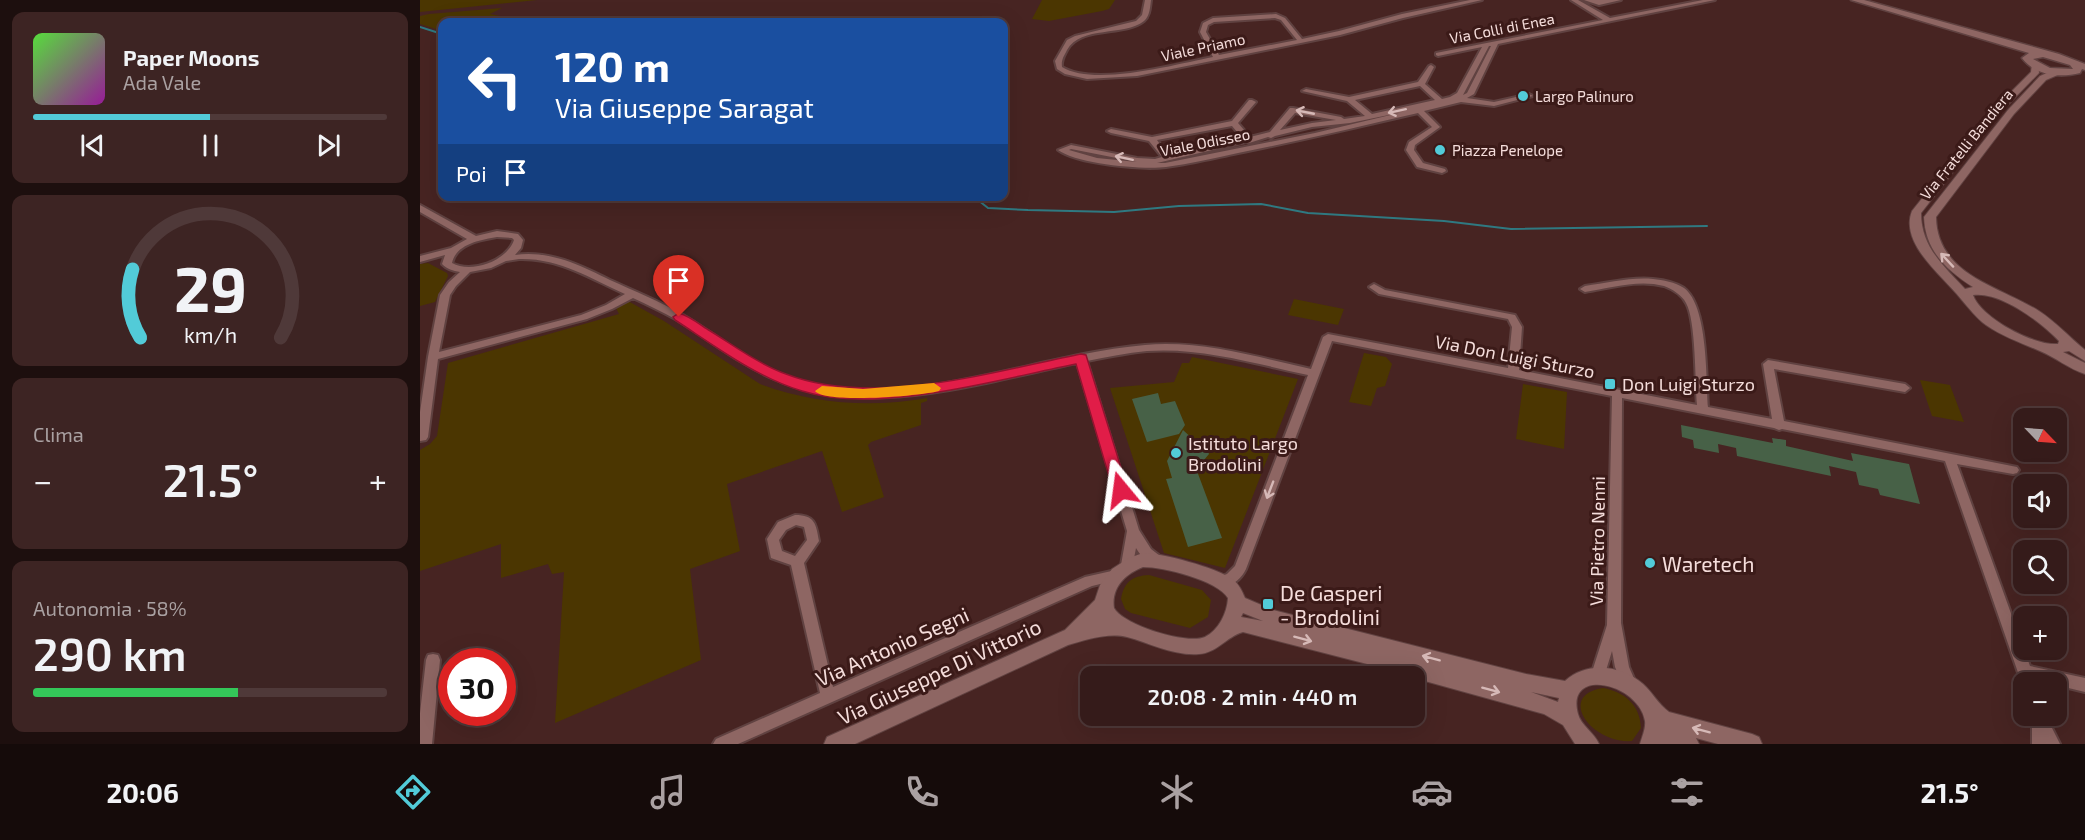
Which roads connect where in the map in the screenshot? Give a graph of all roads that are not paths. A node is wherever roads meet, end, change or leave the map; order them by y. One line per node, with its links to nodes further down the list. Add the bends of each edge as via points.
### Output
1 (1148, 0): 15 (street, Viale Priamo, via 1144,17 1137,23 1098,30 1069,41 1058,61 1060,69 1087,77 1124,76)
2 (1478, 0): 9 (street, Viale Priamo)
3 (1574, 0): 8 (street)
4 (1587, 0): 5 (street)
5 (1618, 0)
6 (1712, 0): 8 (street, Via Colli di Enea)
7 (1855, 0): 10 (main road)
8 (1608, 20): 11 (street, Via Colli di Enea)
9 (1301, 41): 15 (street, Viale Priamo); 15 (street, via 1276,16 1213,21 1204,25 1203,34)
10 (1994, 42): 14 (main road); 16 (main road)
11 (1495, 43): 12 (street, Via Colli di Enea); 20 (street, Viale Odisseo)
12 (1486, 45): 13 (street, Via Colli di Enea); 20 (street, Viale Odisseo)
13 (1438, 54)
14 (2042, 54): 16 (main road); 18 (main road)
15 (1217, 57)
16 (2031, 62): 19 (main road); 56 (street, Via Fratelli Bandiera, via 2035,73 1999,108 1916,213 1917,231 1926,251)
17 (1431, 67): 21 (street)
18 (2081, 67): 19 (main road)
19 (2057, 72): 55 (street, Via Fratelli Bandiera, one-way to 19, via 1944,259 1932,239 1930,217 2011,111 2043,78)
20 (1471, 82): 25 (street, Viale Odisseo, via 1470,94); 27 (street, Viale Odisseo, via 1459,96)
21 (1421, 84): 24 (street); 27 (street)
22 (1306, 91): 24 (street)
23 (1529, 96): 25 (street, via 1492,104)
24 (1348, 99): 29 (street)
25 (1462, 99): 28 (street, Viale Odisseo)
26 (1252, 102): 31 (street)
27 (1441, 102): 29 (street, Viale Odisseo, one-way to 29)
28 (1419, 110): 35 (street, Viale Odisseo); 42 (street, via 1436,127 1410,150 1420,165)
29 (1370, 116): 30 (street, Viale Odisseo)
30 (1350, 121): 32 (street, Viale Odisseo); 36 (street, one-way to 36, via 1293,110)
31 (1234, 123): 38 (street); 39 (street)
32 (1322, 124): 33 (street, Viale Odisseo); 35 (street)
33 (1296, 129): 36 (street, Viale Odisseo); 37 (street, via 1296,134)
34 (1111, 131): 38 (street)
35 (1329, 132): 37 (street, Viale Odisseo)
36 (1271, 136): 39 (street, Viale Odisseo)
37 (1304, 137): 40 (street, Viale Odisseo)
38 (1152, 140): 41 (street)
39 (1250, 141): 40 (street, Viale Odisseo)
40 (1232, 148): 41 (street, Viale Odisseo); 41 (street, Viale Odisseo, one-way to 40, via 1141,161 1071,147 1062,149 1092,158 1148,166 1174,164)
41 (1167, 159)
42 (1442, 171)
43 (420, 208): 44 (street)
44 (474, 239): 45 (street, via 507,234 519,240); 46 (street)
45 (519, 245): 47 (street); 50 (street)
46 (455, 249): 48 (street); 49 (street)
47 (532, 254): 50 (street); 54 (street, via 563,262)
48 (421, 259): 49 (street)
49 (447, 259): 51 (street, via 451,267)
50 (504, 259): 51 (street)
51 (467, 270): 59 (street, via 446,293)
52 (1374, 287): 64 (street, via 1382,292 1512,317 1517,327)
53 (1585, 289): 67 (street, via 1652,281 1673,286 1687,295 1695,314)
54 (632, 294): 59 (street, via 575,320); 61 (street, via 674,314 771,374 826,392 883,393 931,388)
55 (1994, 294): 56 (street, Via Fratelli Bandiera, via 1971,290); 57 (street, Via Fratelli Bandiera, via 2043,320)
56 (1965, 296): 58 (street, Via Fratelli Bandiera, via 1998,326)
57 (2065, 341): 58 (street, via 2066,347 2061,350); 60 (street, Via Fratelli Bandiera)
58 (2044, 349): 62 (street, Via Fratelli Bandiera)
59 (433, 357): 69 (street)
60 (2085, 357)
61 (1081, 358): 63 (street, via 1134,348 1165,347 1209,351); 72 (street)
62 (2085, 369)
63 (1314, 373): 64 (street, Via Don Luigi Sturzo, via 1328,338); 76 (street, one-way to 76, via 1240,568)
64 (1513, 374): 66 (street, Via Don Luigi Sturzo)
65 (1905, 388): 68 (street, via 1768,364)
66 (1617, 394): 67 (street, Via Don Luigi Sturzo); 80 (street, Via Pietro Nenni)
67 (1703, 411): 68 (street, Via Don Luigi Sturzo)
68 (1779, 426): 70 (street, Via Don Luigi Sturzo)
69 (422, 437)
70 (1950, 459): 71 (street, Via Don Luigi Sturzo); 85 (street)
71 (2013, 470)
72 (1133, 531): 73 (street); 75 (street)
73 (1155, 560): 75 (street, via 1143,560); 76 (street)
74 (797, 562): 91 (street)
75 (1121, 570): 77 (street, Via Antonio Segni); 78 (street)
76 (1224, 581): 79 (street, via 1233,590)
77 (1079, 587): 78 (street, via 1097,588); 91 (street, Via Antonio Segni)
78 (1106, 598): 81 (street, via 1109,616); 83 (street, Via Giuseppe Di Vittorio, via 1086,622)
79 (1237, 603): 82 (street); 90 (street, one-way to 79, via 1272,617)
80 (1614, 623): 86 (street); 89 (street, Via Pietro Nenni, via 1624,674)
81 (1124, 628): 82 (street, via 1178,644 1200,646); 83 (street, Via Giuseppe Di Vittorio, via 1091,630)
82 (1226, 629): 93 (street, one-way to 93, via 1243,624 1268,630 1548,706)
83 (1064, 638): 98 (street, Via Giuseppe Di Vittorio)
84 (433, 660): 96 (street)
85 (2024, 672)
86 (1598, 675): 89 (street); 90 (street, via 1578,681)
87 (2067, 683): 88 (street)
88 (2085, 685)
89 (1631, 686): 92 (street)
90 (1570, 691): 93 (street)
91 (828, 697): 97 (street, Via Antonio Segni)
92 (1652, 711): 100 (street, via 1655,729); 102 (street, one-way to 92, via 1666,721)
93 (1569, 718): 99 (street)
94 (2039, 726): 103 (street)
95 (2043, 726): 104 (street)
96 (424, 744)
97 (721, 744)
98 (834, 744)
99 (1589, 744)
100 (1650, 744): 101 (street, via 1659,739)
101 (1689, 744)
102 (1752, 744)
103 (2040, 744)
104 (2052, 744)

